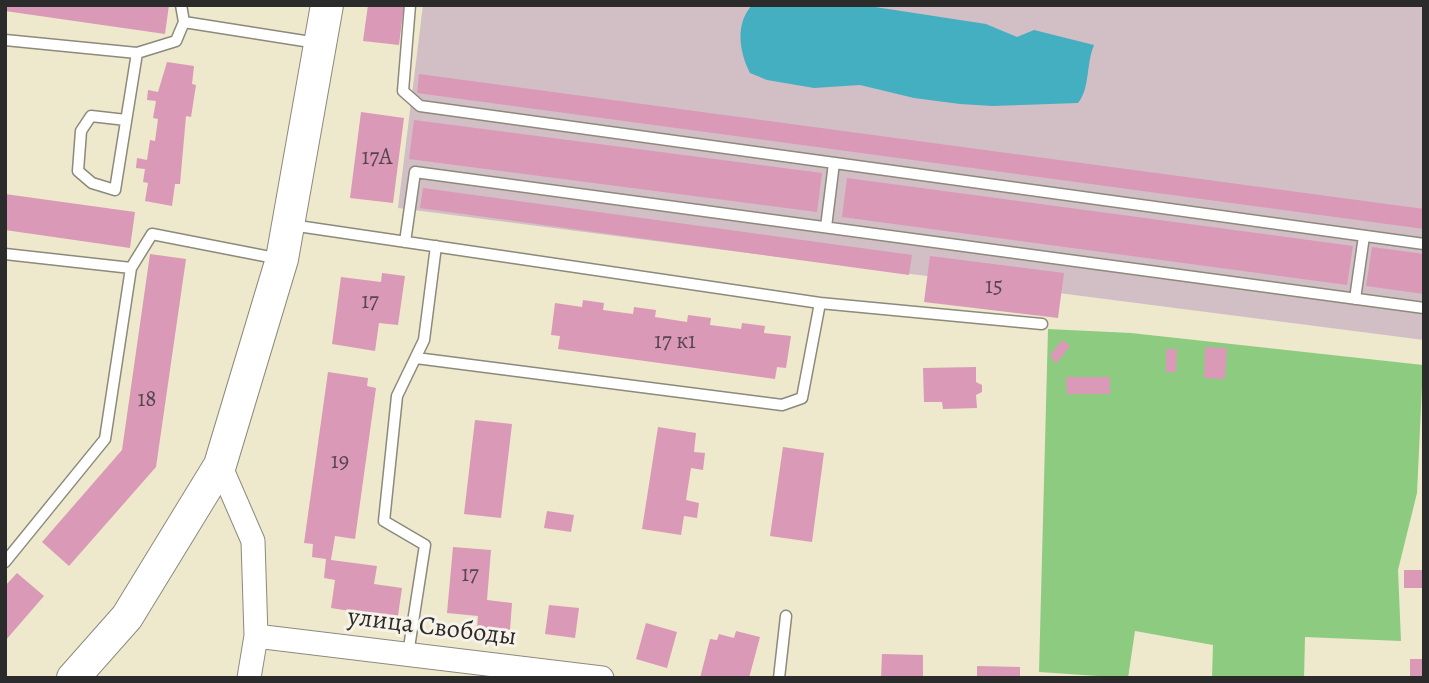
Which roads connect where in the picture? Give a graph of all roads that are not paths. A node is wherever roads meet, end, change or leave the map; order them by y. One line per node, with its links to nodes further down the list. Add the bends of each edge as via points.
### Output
1 (181, 5): 4 (lane)
2 (327, 5): 6 (street)
3 (410, 5): 9 (lane, via 403,91 420,106)
4 (184, 22): 6 (lane); 7 (lane, via 176,41)
5 (5, 40): 7 (lane)
6 (320, 43): 10 (street)
7 (137, 53): 8 (lane)
8 (126, 120): 8 (lane, via 116,190 92,183 78,171 81,131 91,116)
9 (834, 163): 11 (lane); 12 (lane)
10 (289, 224): 13 (lane); 17 (street)
11 (826, 227): 13 (lane, via 415,172); 19 (lane)
12 (1364, 236): 14 (lane); 19 (lane)
13 (405, 242): 15 (lane)
14 (1424, 244)
15 (436, 246): 20 (lane); 23 (lane, via 424,340)
16 (5, 254): 18 (lane)
17 (282, 259): 18 (lane, via 152,234); 24 (street)
18 (131, 268): 25 (lane, via 105,439)
19 (1355, 299): 21 (lane)
20 (820, 303): 22 (lane); 23 (lane, via 802,398 782,405)
21 (1424, 308)
22 (1042, 324)
23 (416, 358): 28 (lane, via 397,396 384,521 425,545)
24 (220, 465): 27 (street, via 253,541); 29 (street, via 127,617)
25 (5, 562)
26 (786, 616): 32 (lane)
27 (256, 636): 28 (street, улица Свободы); 30 (street)
28 (408, 654): 31 (street, улица Свободы)
29 (73, 678)
30 (249, 678)
31 (602, 678)
32 (779, 678)

